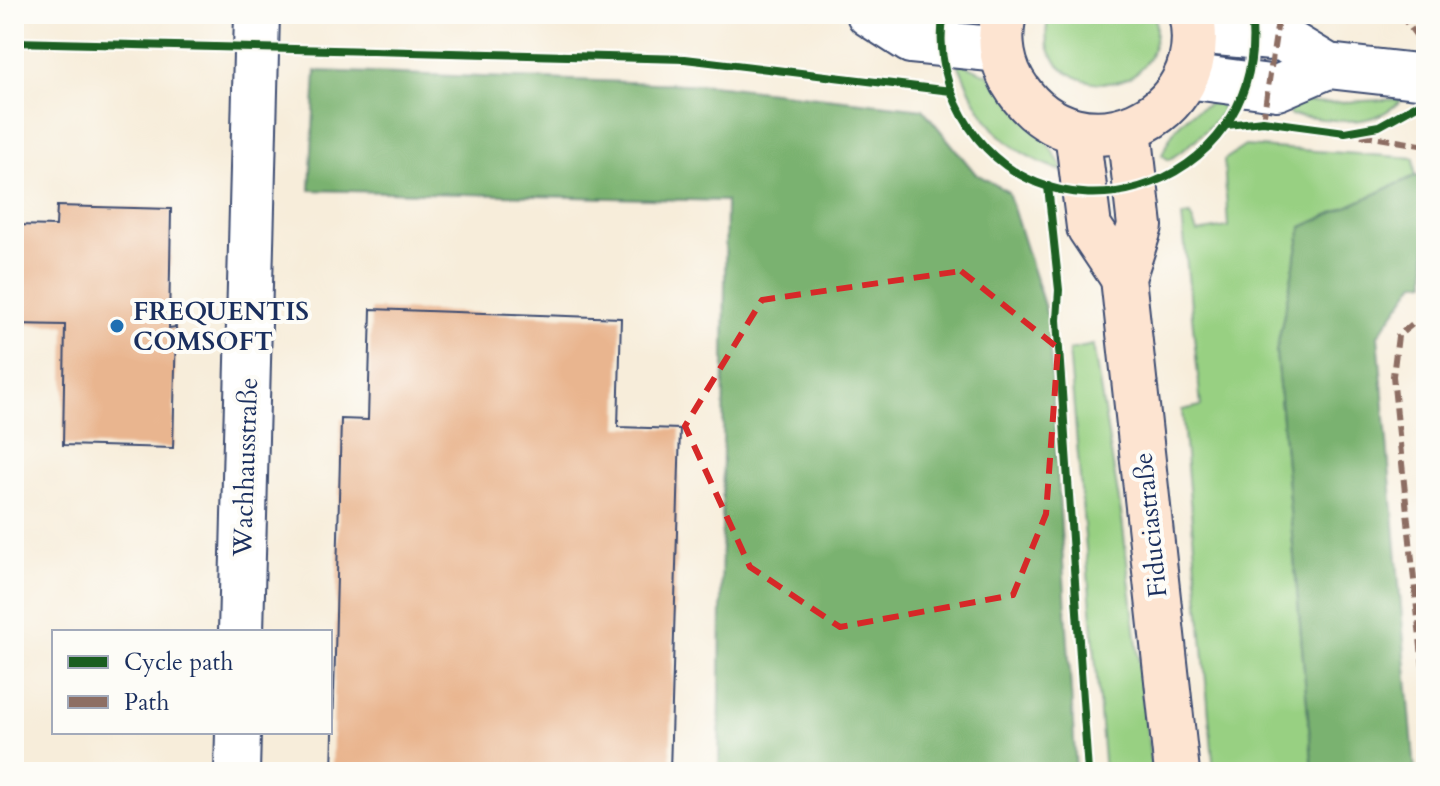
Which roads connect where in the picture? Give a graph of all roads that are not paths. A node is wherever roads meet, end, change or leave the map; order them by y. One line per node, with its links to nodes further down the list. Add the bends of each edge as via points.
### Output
1 (257, 14): 11 (street, Wachhausstraße)
2 (869, 14): 4 (street, via 911,41)
3 (1193, 22): 5 (street, via 1283,39); 6 (main road)
4 (1002, 32): 9 (main road, via 1010,78 1026,102 1050,121)
5 (1328, 66): 6 (street, via 1277,88); 7 (street)
6 (1187, 76): 8 (main road, via 1173,98)
7 (1426, 77)
8 (1129, 129): 9 (main road); 10 (main road, Fiduciastraße, via 1140,226)
9 (1077, 132): 10 (main road, Fiduciastraße, via 1089,227)
10 (1123, 278): 14 (main road, Fiduciastraße)
11 (241, 630)
12 (238, 734): 13 (street)
13 (237, 772)
14 (1177, 772)

